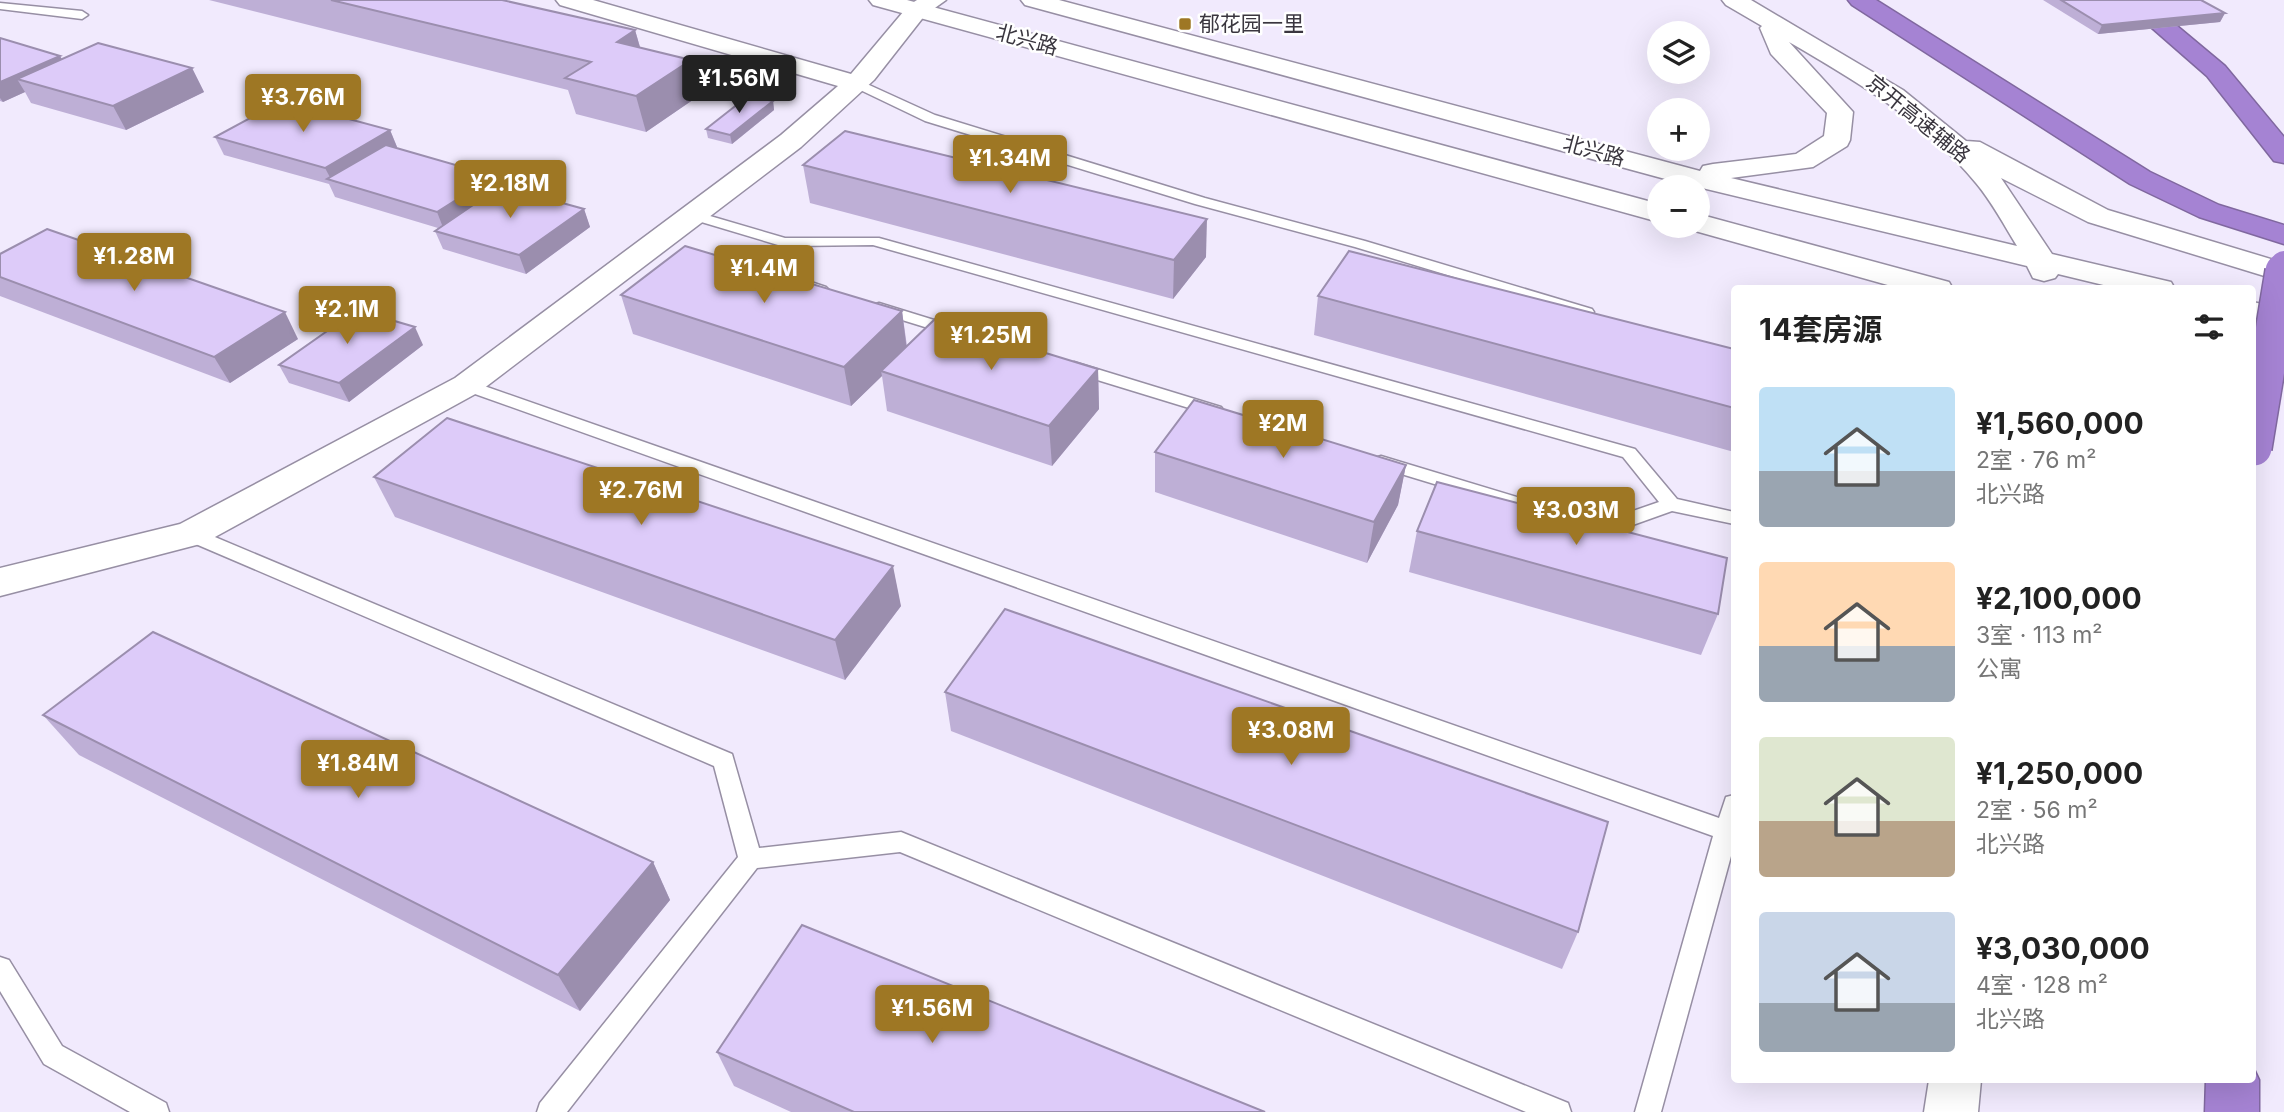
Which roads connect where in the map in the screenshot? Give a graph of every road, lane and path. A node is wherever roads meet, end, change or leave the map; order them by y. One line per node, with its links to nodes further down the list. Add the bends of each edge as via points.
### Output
1 (568, 0): 11 (main road)
2 (881, 0): 8 (main road, 北兴路)
3 (1033, 0): 14 (main road, 北兴路)
4 (1734, 0): 10 (main road, 京开高速辅路)
5 (1860, 0): 18 (highway, via 2140,178 2209,211)
6 (2132, 0): 13 (highway, via 2216,71)
7 (0, 5): 9 (lane)
8 (925, 5): 11 (main road); 15 (main road, 北兴路)
9 (82, 15)
10 (1768, 20): 12 (main road, 京开高速辅路, via 1886,88); 14 (main road, via 1780,49 1840,112 1837,140 1803,161)
11 (856, 83): 16 (main road, via 791,141); 28 (lane, via 930,118)
12 (1935, 127): 21 (main road, via 2098,216); 22 (main road, 京开高速辅路, via 1980,169)
13 (2284, 155)
14 (1679, 174): 22 (main road, 北兴路)
15 (1647, 210)
16 (693, 215): 19 (lane); 34 (main road)
17 (1710, 226): 23 (main road)
18 (2284, 235)
19 (784, 243): 25 (lane, via 801,284); 38 (lane, via 874,240 1629,453)
20 (2284, 264): 36 (highway, bridge)
21 (2284, 273)
22 (2044, 275): 24 (main road, 北兴路)
23 (1923, 285)
24 (2127, 285)
25 (841, 296)
26 (868, 304): 30 (lane)
27 (2256, 312): 29 (main road)
28 (1597, 316)
29 (2284, 318)
30 (975, 337)
31 (1055, 362): 35 (lane)
32 (2256, 365): 33 (main road)
33 (2284, 371)
34 (467, 386): 42 (main road); 45 (lane)
35 (1228, 415)
36 (2256, 440)
37 (1362, 456): 39 (lane)
38 (1671, 504): 40 (lane, via 1602,529); 41 (lane)
39 (1535, 509)
40 (1562, 517)
41 (1731, 517)
42 (191, 534): 43 (main road); 46 (lane, via 724,760)
43 (0, 582)
44 (1731, 816): 45 (lane)
45 (1727, 831): 53 (lane)
46 (750, 859): 51 (lane); 52 (lane, via 901,842)
47 (0, 968): 50 (lane, via 53,1055)
48 (1955, 1083): 54 (main road)
49 (2232, 1083): 55 (highway)
50 (156, 1112)
51 (550, 1112)
52 (1558, 1112)
53 (1648, 1112)
54 (1951, 1112)
55 (2232, 1112)

